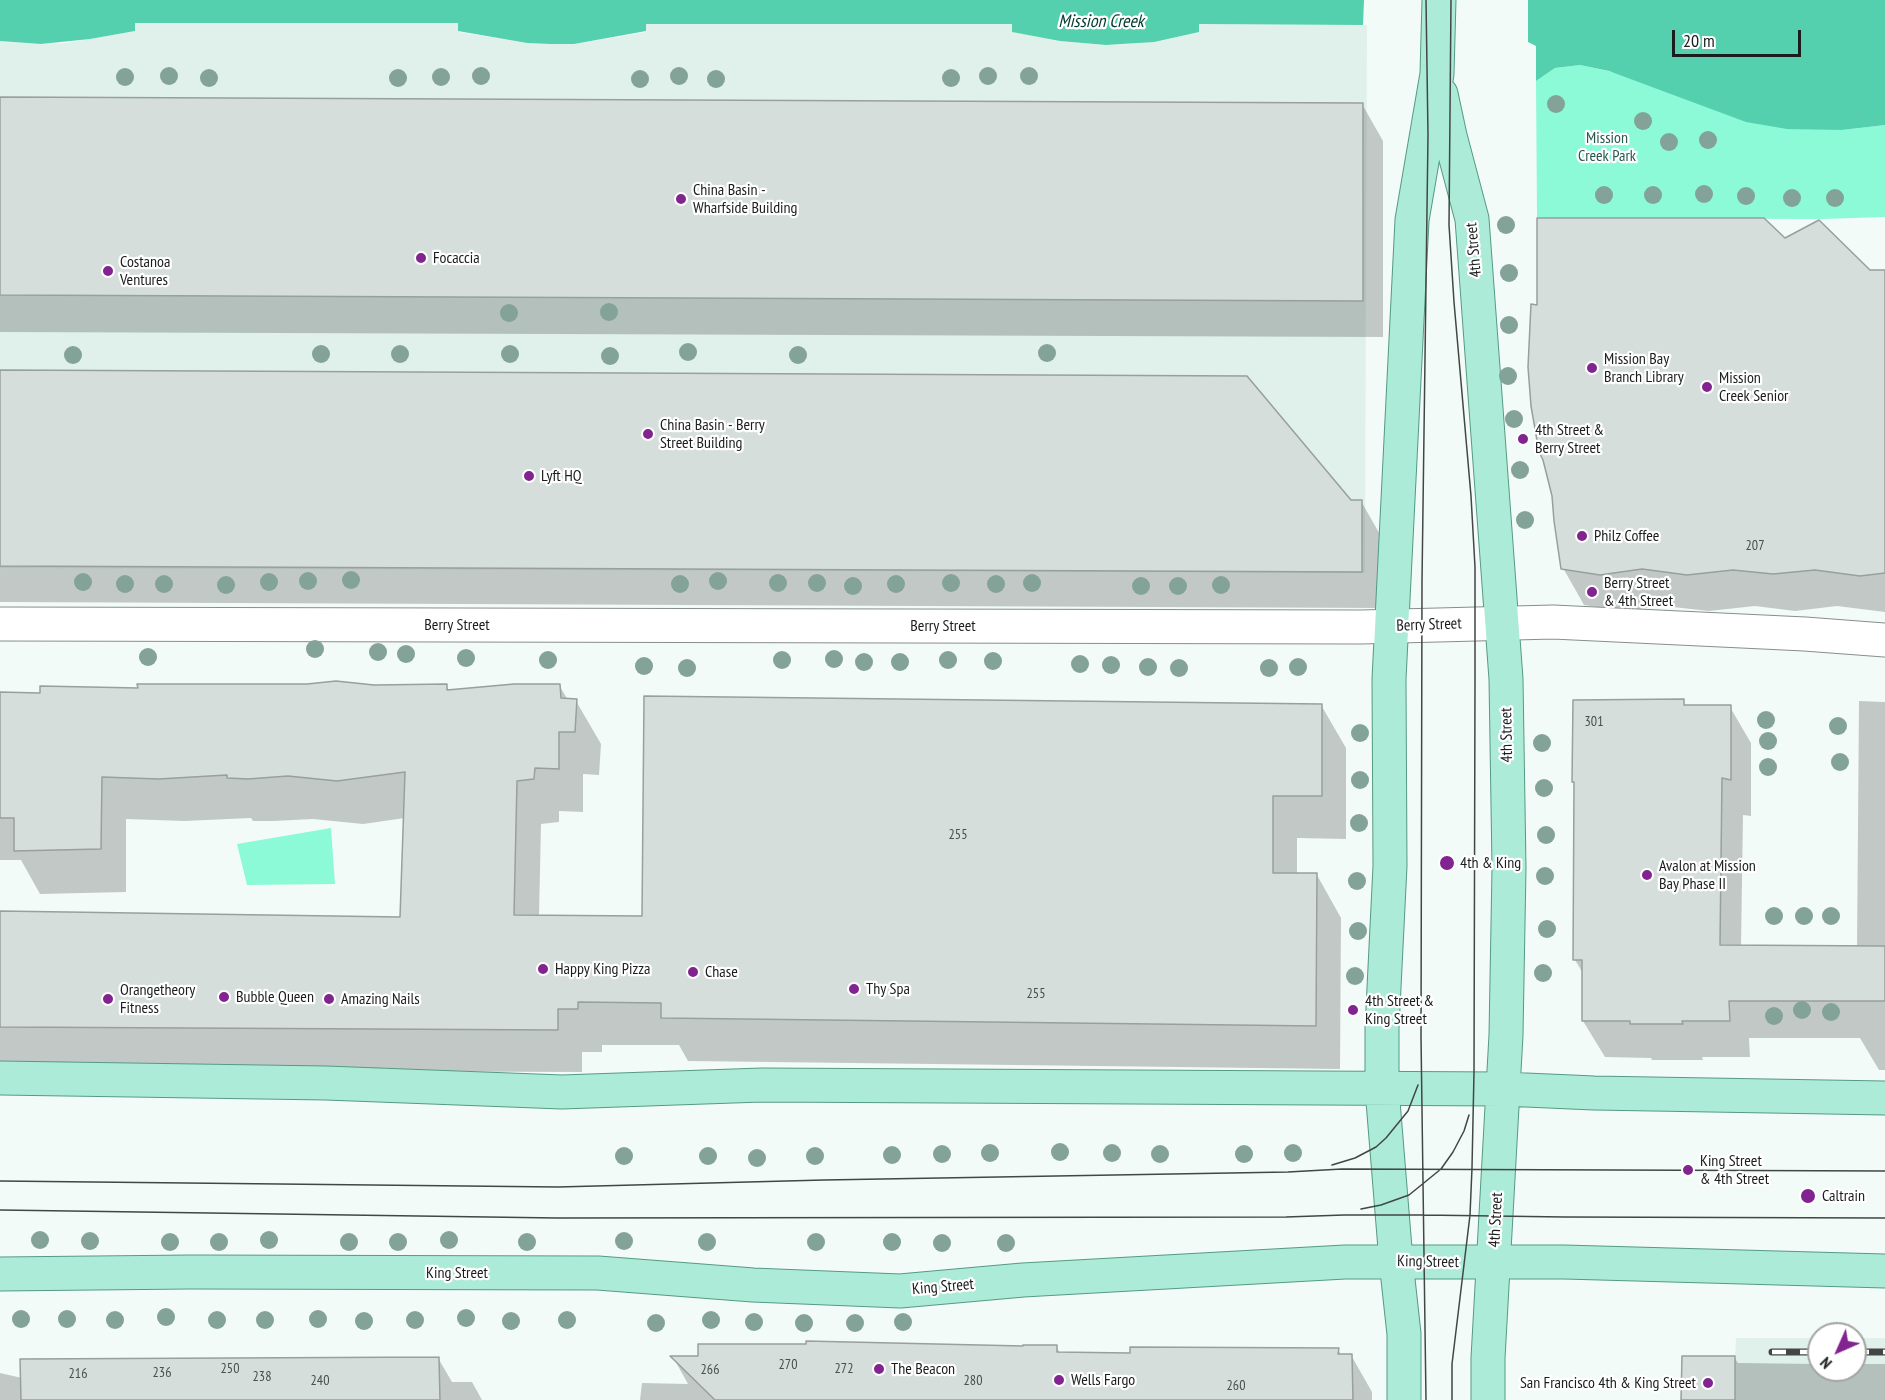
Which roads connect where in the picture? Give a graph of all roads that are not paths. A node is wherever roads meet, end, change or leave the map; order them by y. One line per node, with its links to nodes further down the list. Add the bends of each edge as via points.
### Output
1 (1439, 0): 2 (main road, 4th Street)
2 (1437, 74): 3 (main road, 4th Street, via 1472,219); 5 (main road, 4th Street, via 1412,220)
3 (1501, 623): 5 (street, Berry Street); 6 (street, Berry Street, via 1585,622); 9 (main road, 4th Street, via 1506,679 1509,868)
4 (0, 624): 5 (street, Berry Street)
5 (1393, 626): 8 (main road, 4th Street)
6 (1885, 640)
7 (0, 1078): 8 (main road, via 326,1083 562,1092 762,1085)
8 (1382, 1089): 9 (main road); 11 (main road, 4th Street)
9 (1503, 1089): 10 (main road); 12 (main road, 4th Street)
10 (1885, 1098)
11 (1396, 1261): 12 (main road, King Street); 14 (main road, King Street, via 1023,1280 900,1291 753,1286 598,1273); 15 (main road, 4th Street, via 1404,1334)
12 (1494, 1263): 13 (main road, King Street); 16 (main road, 4th Street)
13 (1885, 1271)
14 (0, 1274)
15 (1404, 1400)
16 (1488, 1400)

